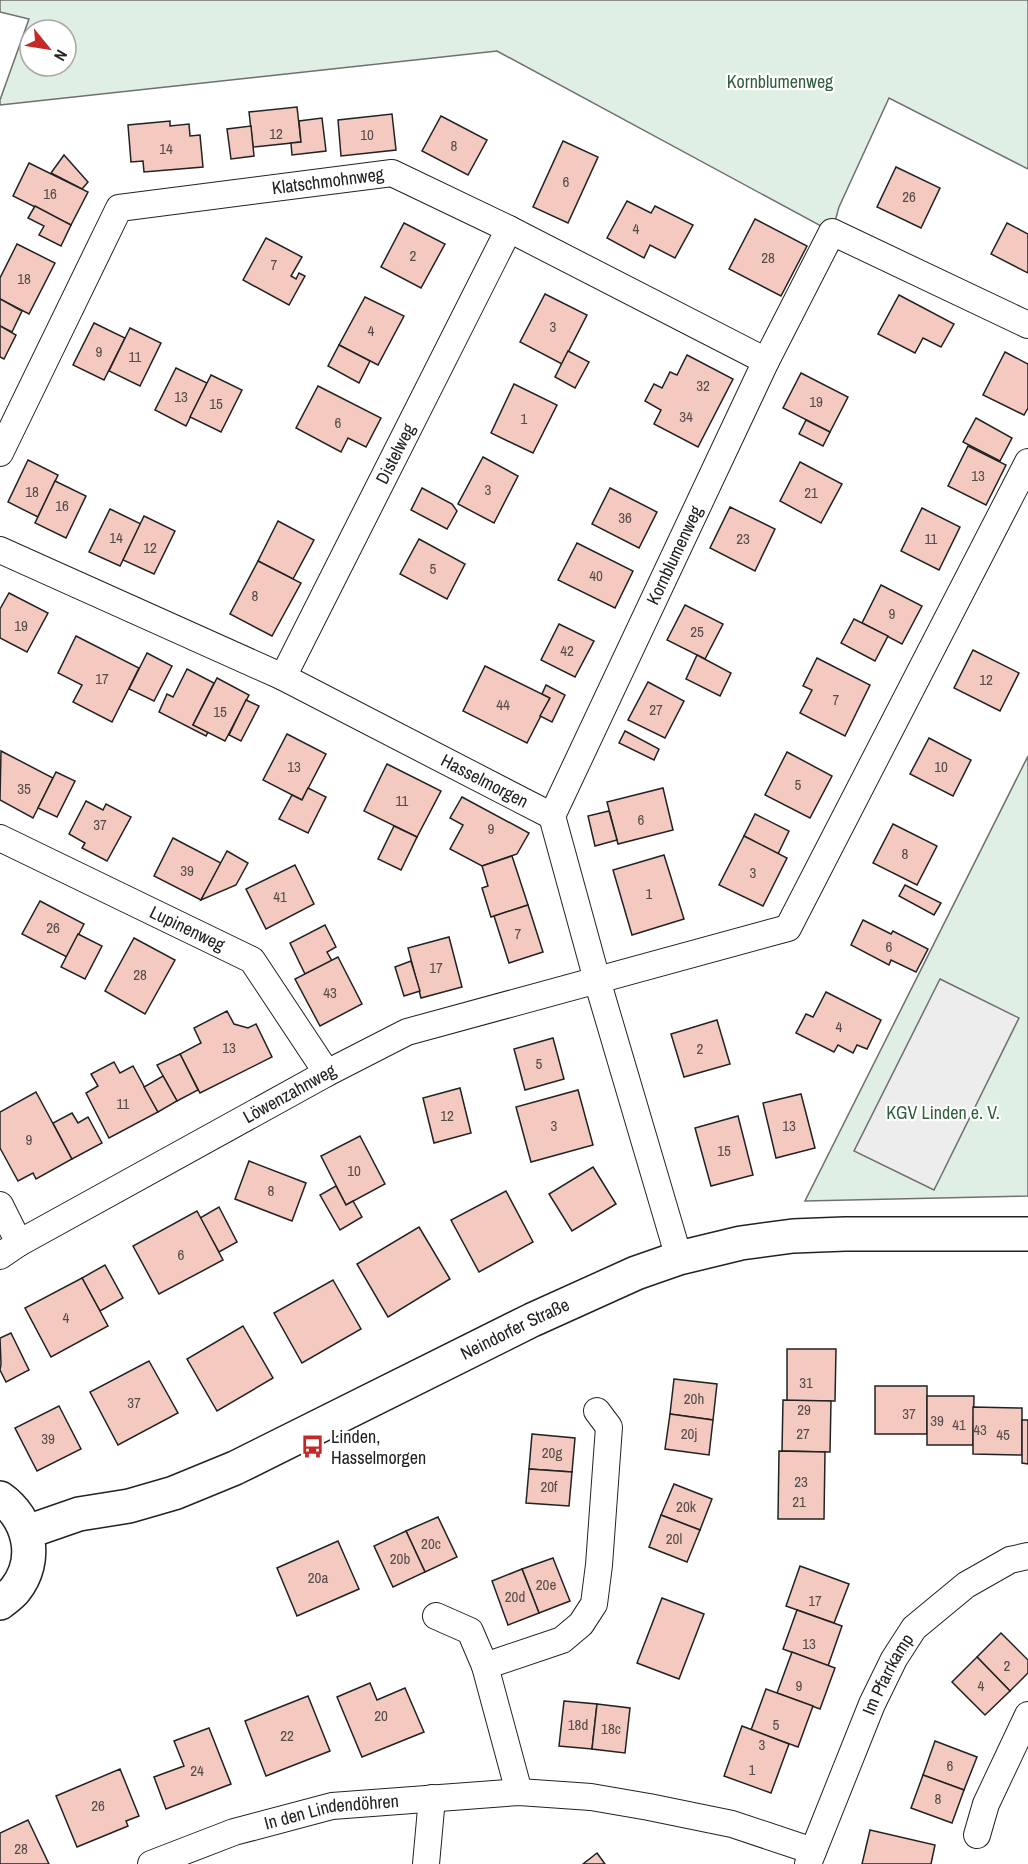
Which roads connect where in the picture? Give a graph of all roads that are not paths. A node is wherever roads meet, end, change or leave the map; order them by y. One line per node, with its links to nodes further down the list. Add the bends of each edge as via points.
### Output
1 (509, 229): 3 (street, Klatschmohnweg); 4 (street, Klatschmohnweg, via 392,173 119,208); 7 (street, Distelweg)
2 (1028, 325): 3 (street, Kornblumenweg, via 832,232)
3 (766, 361): 8 (street, Kornblumenweg)
4 (0, 453)
5 (1028, 462): 10 (street, via 788,928)
6 (0, 550): 7 (street, Hasselmorgen)
7 (283, 677): 8 (street, Hasselmorgen)
8 (552, 816): 10 (street)
9 (0, 838): 11 (street, Lupinenweg, via 252,960)
10 (597, 980): 11 (street, Löwenzahnweg, via 407,1032); 15 (street)
11 (327, 1073): 14 (street, Löwenzahnweg)
12 (0, 1205): 14 (street)
13 (1028, 1234): 15 (street, Neindorfer Straße, via 793,1236)
14 (10, 1250)
15 (679, 1258): 18 (street, Neindorfer Straße, via 532,1320 235,1468 174,1493 79,1514)
16 (597, 1411): 22 (street, via 609,1427 594,1604 581,1624 562,1640)
17 (0, 1498): 18 (street, via 17,1513)
18 (27, 1532): 20 (street, via 25,1574)
19 (1028, 1556): 27 (street, Im Pfarrkamp, via 1010,1560 966,1585 914,1628 872,1704)
20 (0, 1603)
21 (436, 1616): 22 (street, via 470,1631)
22 (485, 1666): 24 (street)
23 (1028, 1715): 26 (street, via 986,1804)
24 (519, 1792): 25 (street, In den Lindendöhren); 27 (street, In den Lindendöhren, via 591,1797 732,1824)
25 (432, 1798): 28 (street, In den Lindendöhren, via 332,1806 234,1832); 29 (street)
26 (977, 1835)
27 (811, 1858)
28 (152, 1864)
29 (426, 1864)

